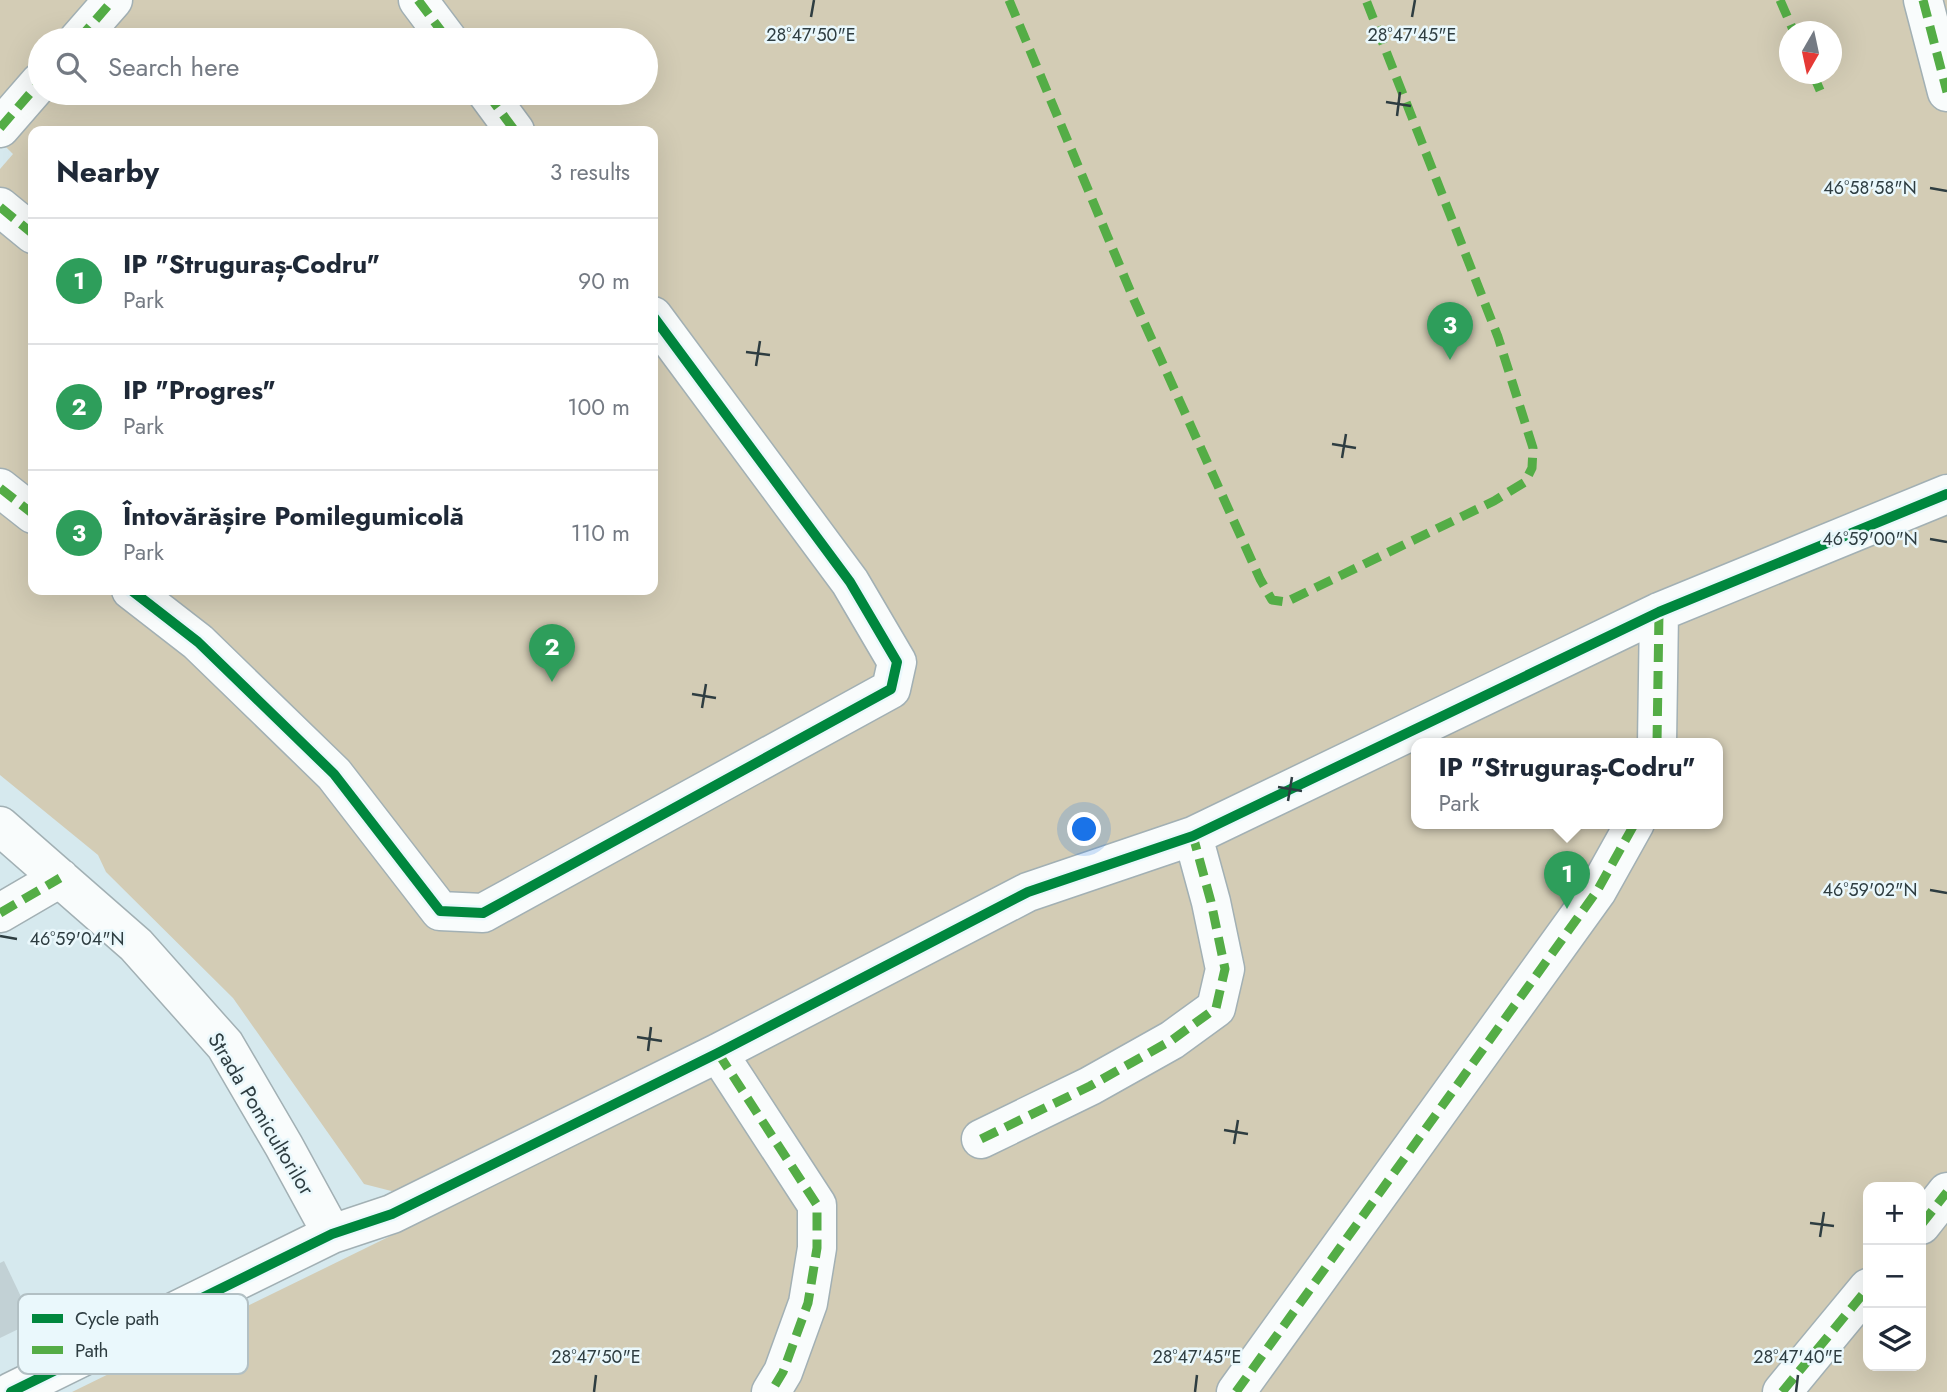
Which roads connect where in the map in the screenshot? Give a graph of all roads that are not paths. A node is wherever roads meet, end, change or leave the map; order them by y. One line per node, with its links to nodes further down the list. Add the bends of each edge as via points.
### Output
1 (113, 0): 4 (street)
2 (418, 0): 5 (street)
3 (1923, 0): 6 (street)
4 (88, 28)
5 (439, 28)
6 (1947, 92)
7 (28, 96): 10 (street)
8 (496, 105): 9 (street)
9 (511, 126)
10 (0, 128)
11 (0, 207): 12 (street)
12 (28, 230)
13 (658, 323): 17 (street, via 850,582 897,662 891,689 483,913 440,911 334,774 198,642)
14 (0, 488): 16 (street)
15 (1947, 494): 18 (street)
16 (28, 510)
17 (137, 595)
18 (1659, 612): 19 (street); 22 (street)
19 (1657, 738)
20 (0, 826): 23 (street, Strada Pomicultorilor)
21 (1632, 829): 35 (street, via 1597,891)
22 (1193, 836): 25 (street, via 1028,892); 26 (street, via 1225,969 1216,1008 1172,1040)
23 (60, 878): 24 (street); 29 (street, Strada Pomicultorilor, via 136,945 225,1045)
24 (0, 913)
25 (718, 1053): 29 (street, via 393,1214); 34 (street, via 817,1205 817,1248 808,1303)
26 (981, 1139)
27 (1947, 1192): 28 (street)
28 (1926, 1219)
29 (332, 1234): 30 (street)
30 (210, 1294)
31 (1863, 1294): 36 (street)
32 (48, 1374): 33 (street)
33 (11, 1392)
34 (771, 1392)
35 (1236, 1392)
36 (1782, 1392)

